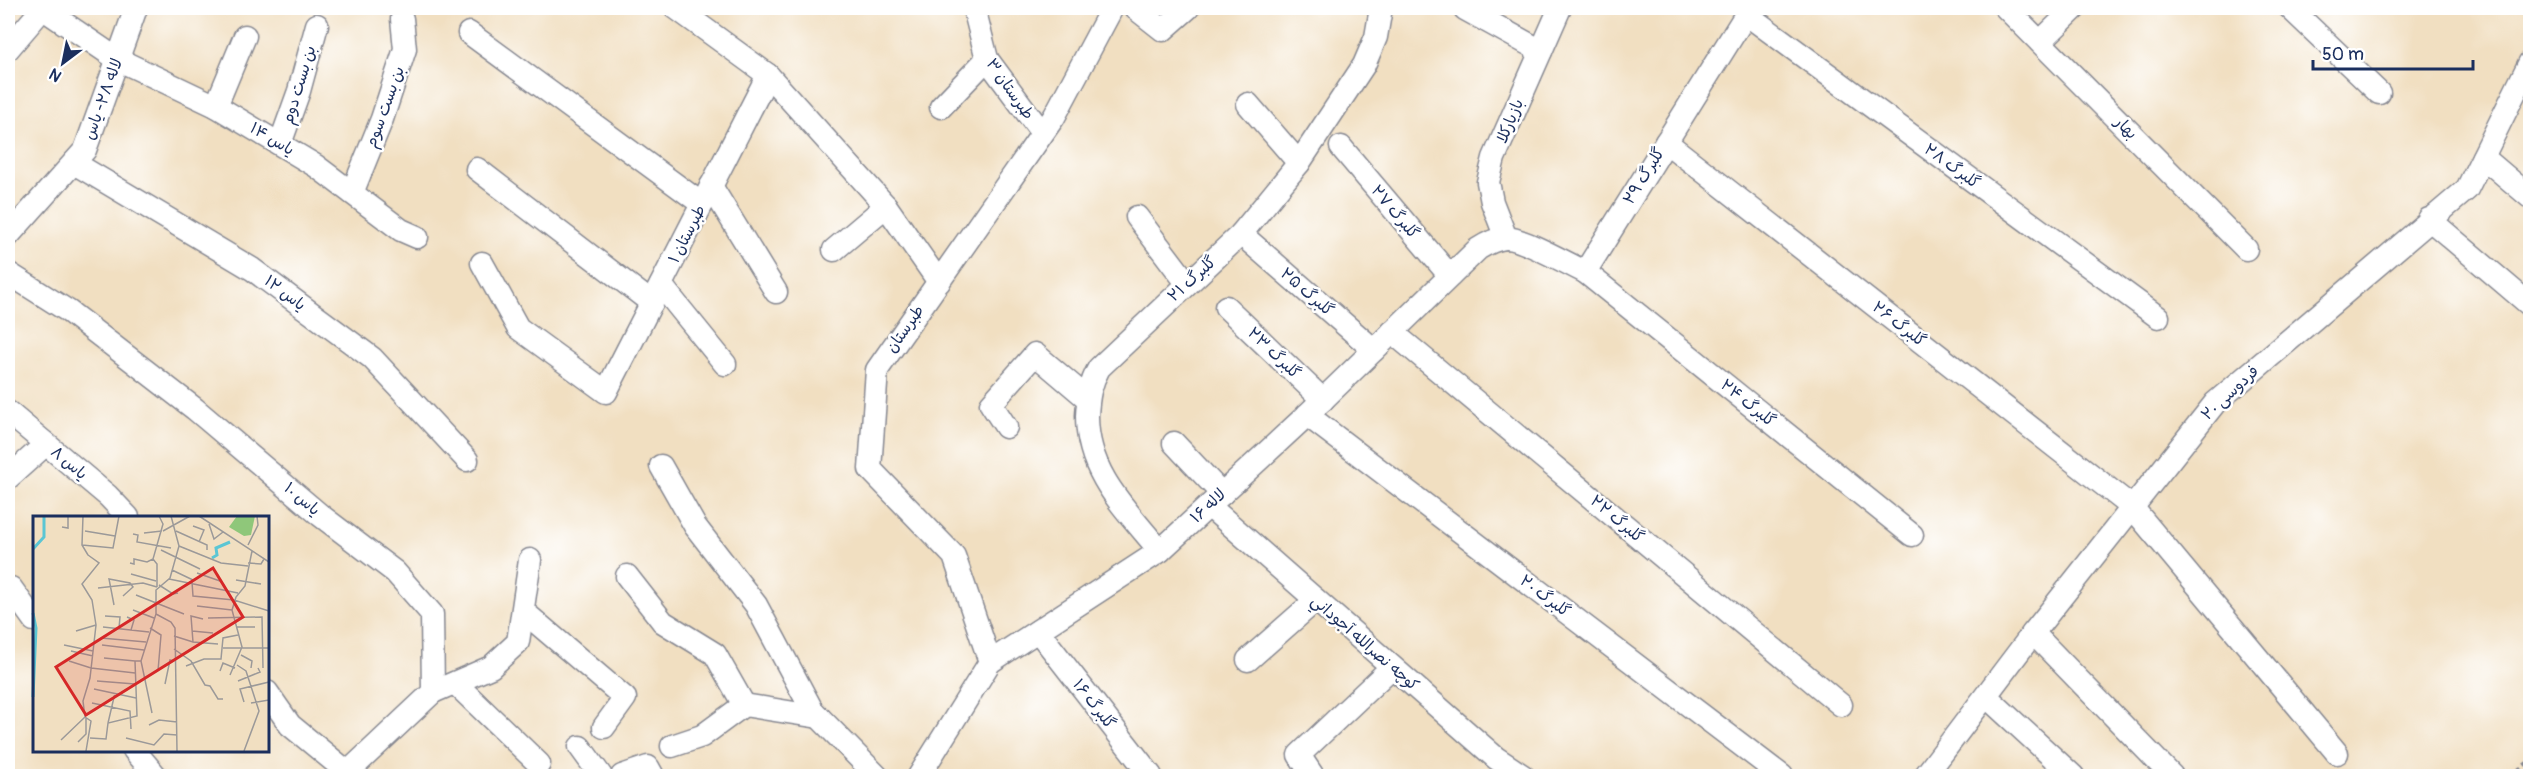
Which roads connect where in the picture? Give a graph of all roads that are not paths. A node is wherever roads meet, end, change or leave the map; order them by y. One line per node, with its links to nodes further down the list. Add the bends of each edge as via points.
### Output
1 (43, 8): 20 (street); 22 (street, یاس ۱۴)
2 (136, 8): 22 (street, لاله ۲۸- یاس)
3 (676, 8): 25 (street)
4 (974, 8): 23 (street, طبرستان ۳)
5 (1112, 8): 30 (street, طبرستان)
6 (1135, 8): 7 (street, via 1163,30)
7 (1188, 8)
8 (1381, 8): 35 (street, گلبرگ ۲۱, via 1376,37 1364,65)
9 (1560, 8): 21 (street, بازیارکلا)
10 (2006, 8): 19 (street, بهار)
11 (2075, 8): 19 (street)
12 (2290, 8): 26 (street)
13 (1465, 9): 21 (street)
14 (1748, 11): 31 (street, گلبرگ ۲۹); 60 (street, گلبرگ ۲۸)
15 (402, 19): 38 (street, بن بست سوم, via 405,49)
16 (317, 25): 32 (street, بن بست دوم)
17 (469, 33): 39 (street)
18 (245, 36): 28 (street)
19 (2040, 42): 48 (street, بهار)
20 (8, 49)
21 (1541, 51): 47 (street, بازیارکلا, via 1494,158 1488,182)
22 (117, 59): 28 (street, یاس ۱۴); 36 (street, لاله ۲۸- یاس, via 85,150)
23 (987, 59): 29 (street); 30 (street, طبرستان ۳)
24 (2530, 62): 34 (street, فردوسی ۲۰)
25 (768, 75): 39 (street, طبرستان ۱); 41 (street)
26 (2379, 93)
27 (1248, 104): 35 (street)
28 (216, 106): 32 (street, یاس ۱۴)
29 (941, 107)
30 (1042, 133): 54 (street, طبرستان)
31 (1666, 142): 51 (street, گلبرگ ۲۹); 74 (street, گلبرگ ۲۶)
32 (280, 144): 38 (street, یاس ۱۴)
33 (1341, 147): 53 (street, گلبرگ ۲۷)
34 (2483, 157): 40 (street); 43 (street, فردوسی ۲۰, via 2467,189)
35 (1299, 163): 44 (street, گلبرگ ۲۱)
36 (74, 164): 45 (street, لاله ۲۸- یاس); 70 (street, یاس ۱۲, via 252,269 372,358)
37 (477, 169): 57 (street)
38 (352, 193): 46 (street, یاس ۱۴, via 401,230)
39 (707, 195): 56 (street); 57 (street, طبرستان ۱)
40 (2530, 197)
41 (886, 206): 49 (street); 54 (street)
42 (1137, 217): 55 (street)
43 (2429, 219): 58 (street); 74 (street, فردوسی ۲۰, via 2215,403)
44 (1241, 234): 55 (street, گلبرگ ۲۱); 62 (street, گلبرگ ۲۵)
45 (8, 236)
46 (417, 237)
47 (1506, 238): 51 (street); 53 (street, لاله ۱۶, via 1478,249)
48 (2246, 249)
49 (834, 250)
50 (482, 263): 57 (street, طبرستان ۱, via 519,328 606,392)
51 (1585, 272): 76 (street, گلبرگ ۲۴)
52 (8, 273): 90 (street, یاس ۱۰, via 68,311 186,402 395,572 432,614)
53 (1450, 276): 61 (street, لاله ۱۶)
54 (939, 282): 87 (street, طبرستان, via 877,370 870,469 954,556)
55 (1187, 283): 64 (street, گلبرگ ۲۱, via 1099,368)
56 (776, 292)
57 (656, 294): 63 (street)
58 (2530, 305)
59 (1226, 307): 65 (street, گلبرگ ۲۳)
60 (2158, 317)
61 (1392, 332): 62 (street, لاله ۱۶); 94 (street, گلبرگ ۲۲)
62 (1374, 350): 65 (street, لاله ۱۶)
63 (725, 364)
64 (1088, 399): 67 (street, via 1035,354 991,404); 77 (street, گلبرگ ۲۱, via 1087,432 1095,464)
65 (1315, 407): 73 (street, لاله ۱۶); 112 (street, گلبرگ ۲۰)
66 (8, 412): 69 (street, یاس ۸)
67 (1006, 427)
68 (1174, 443): 73 (street, كوچه نصرالله آجوداني)
69 (46, 444): 72 (street); 75 (street, یاس ۸)
70 (467, 460)
71 (661, 466): 95 (street, via 695,526 756,605)
72 (8, 478)
73 (1215, 500): 77 (street, لاله ۱۶); 81 (street, كوچه نصرالله آجوداني)
74 (2132, 507): 85 (street, فردوسی ۲۰); 100 (street, گلبرگ ۲۶)
75 (127, 516)
76 (1912, 535)
77 (1160, 551): 84 (street, لاله ۱۶)
78 (530, 560): 82 (street)
79 (627, 576): 93 (street, via 663,622 715,654)
80 (11, 588): 83 (street)
81 (1316, 600): 86 (street); 88 (street, كوچه نصرالله آجوداني)
82 (523, 611): 89 (street, via 518,642 491,667); 96 (street, via 625,698)
83 (33, 619)
84 (1038, 631): 87 (street, لاله ۱۶); 103 (street, گلبرگ ۱۶)
85 (2033, 633): 92 (street, فردوسی ۲۰); 115 (street)
86 (1248, 660)
87 (990, 662): 109 (street, لاله ۱۶)
88 (1392, 667): 110 (street, via 1299,755); 111 (street, كوچه نصرالله آجوداني)
89 (455, 683): 90 (street); 101 (street)
90 (433, 692): 102 (street)
91 (268, 693): 102 (street, via 290,725)
92 (1988, 697): 113 (street, فردوسی ۲۰); 114 (street)
93 (744, 705): 95 (street); 97 (street, via 702,736)
94 (1841, 705)
95 (819, 717): 108 (street)
96 (604, 727)
97 (672, 746)
98 (580, 747): 105 (street)
99 (135, 751): 104 (street)
100 (2337, 753)
101 (539, 764)
102 (349, 775)
103 (1146, 775)
104 (156, 777)
105 (601, 777)
106 (622, 777): 107 (street, via 648,767)
107 (653, 777)
108 (878, 777)
109 (919, 777)
110 (1313, 777)
111 (1523, 777)
112 (1782, 777)
113 (1925, 777)
114 (2073, 777)
115 (2172, 777)

